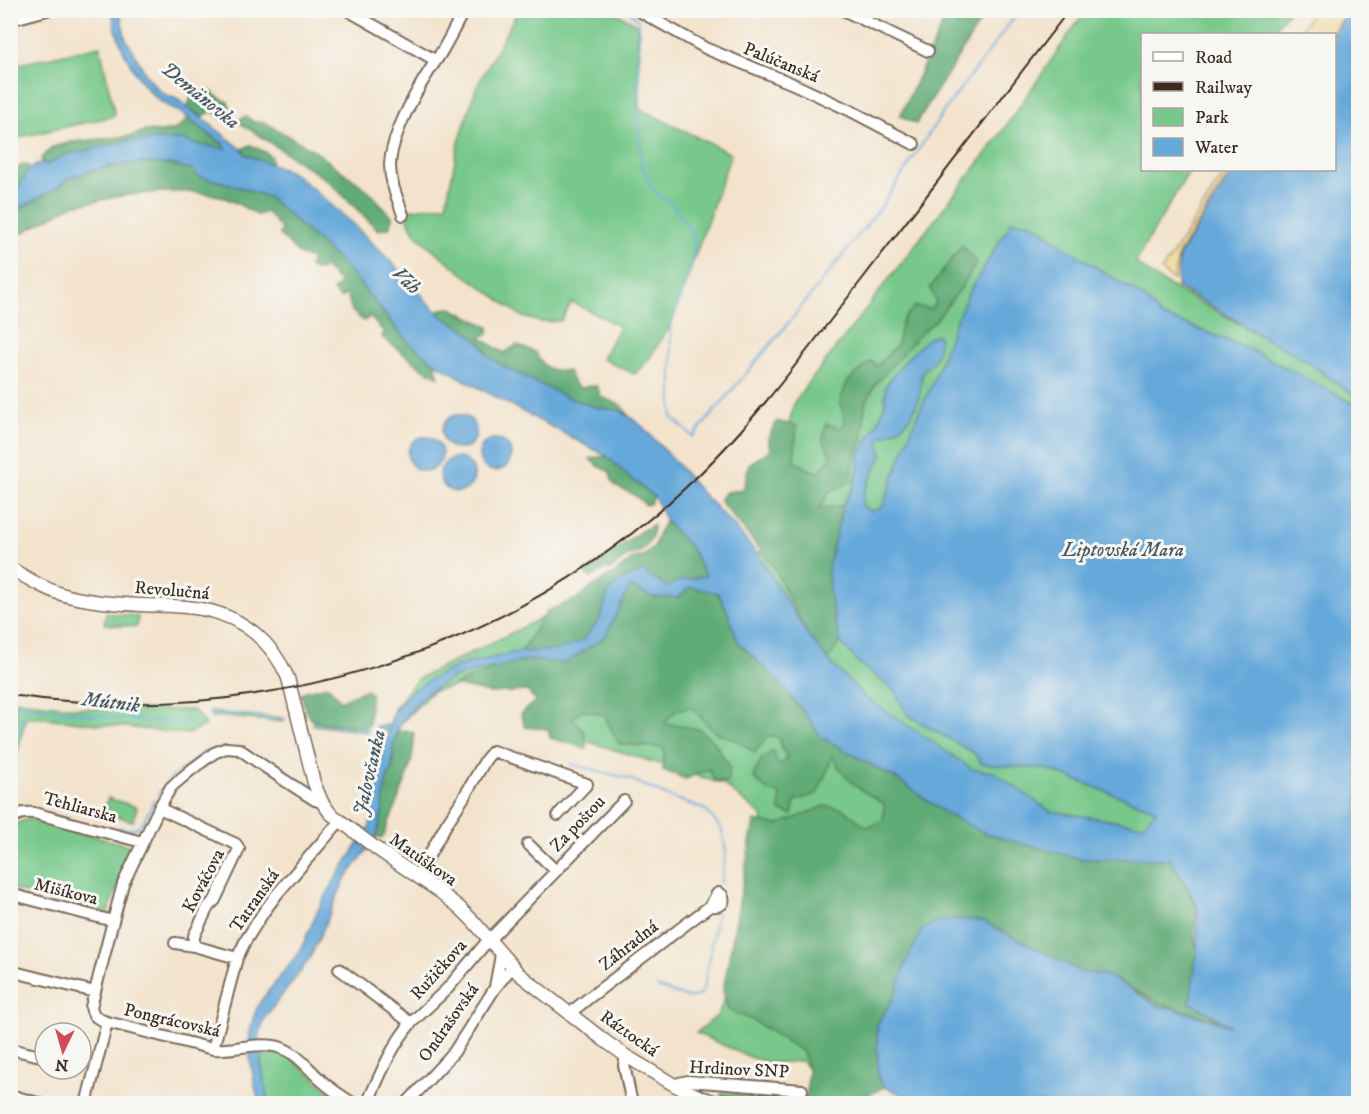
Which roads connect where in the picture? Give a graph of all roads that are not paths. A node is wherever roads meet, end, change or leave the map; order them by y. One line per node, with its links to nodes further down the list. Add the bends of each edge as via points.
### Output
1 (47, 10): 6 (street)
2 (346, 10): 8 (street)
3 (464, 10): 8 (street)
4 (843, 10): 7 (street)
5 (645, 12): 9 (street, Palúčanská, via 706,49 801,88)
6 (10, 20)
7 (928, 51)
8 (435, 60): 10 (street, via 405,117 390,163)
9 (914, 144)
10 (403, 215)
11 (10, 568): 12 (main road, Revolučná, via 65,595 121,604 207,610 246,626 282,665)
12 (310, 770): 13 (street, via 304,783); 15 (main road, Revolučná)
13 (289, 784): 15 (street, Matúškova); 16 (street, Matúškova, via 239,749 222,749 180,779)
14 (624, 801): 22 (street, Za poštou)
15 (322, 802): 19 (main road, Matúškova)
16 (159, 808): 20 (street); 29 (street, Kováčova, via 236,844 239,849 194,936)
17 (558, 815): 23 (street, via 587,784 493,751)
18 (10, 819): 20 (street, Tehliarska, via 19,813 34,813)
19 (340, 821): 23 (main road, Matúškova); 31 (street, Tatranská, via 262,913)
20 (142, 842): 26 (street)
21 (528, 843): 22 (street, Za poštou)
22 (556, 871): 27 (street, Za poštou)
23 (417, 877): 27 (main road, Matúškova, via 460,908)
24 (10, 894): 26 (street, Mišíkova)
25 (710, 906): 38 (street, Záhradná)
26 (112, 921): 37 (street)
27 (490, 939): 30 (main road, Matúškova); 40 (street, Ružičkova)
28 (175, 944): 29 (street)
29 (194, 946): 31 (street)
30 (501, 955): 32 (main road, Matúškova); 36 (street, Ondrašovská)
31 (237, 958): 42 (street, Tatranská)
32 (512, 967): 35 (main road, Matúškova); 36 (street, Ondrašovská)
33 (339, 969): 40 (street, Ružičkova)
34 (10, 971): 37 (street)
35 (525, 979): 36 (street, Ondrašovská); 38 (main road, Ráztocká)
36 (497, 986): 52 (street, Ondrašovská, via 454,1052)
37 (95, 992): 39 (street, via 93,1015)
38 (570, 1013): 44 (main road, Ráztocká)
39 (106, 1022): 42 (street, Pongrácovská); 49 (street)
40 (411, 1023): 51 (street, Ružičkova, via 393,1047)
41 (10, 1049): 43 (street)
42 (213, 1049): 50 (street, Pongrácovská, via 276,1046 288,1051)
43 (33, 1054)
44 (626, 1056): 45 (main road, Ráztocká); 53 (street, via 624,1065)
45 (676, 1086): 46 (street, Hrdinov SNP, via 688,1081); 54 (main road, Ráztocká)
46 (802, 1090)
47 (10, 1095): 48 (street)
48 (41, 1104)
49 (86, 1104)
50 (354, 1104)
51 (367, 1104)
52 (406, 1104)
53 (633, 1104)
54 (722, 1104)

